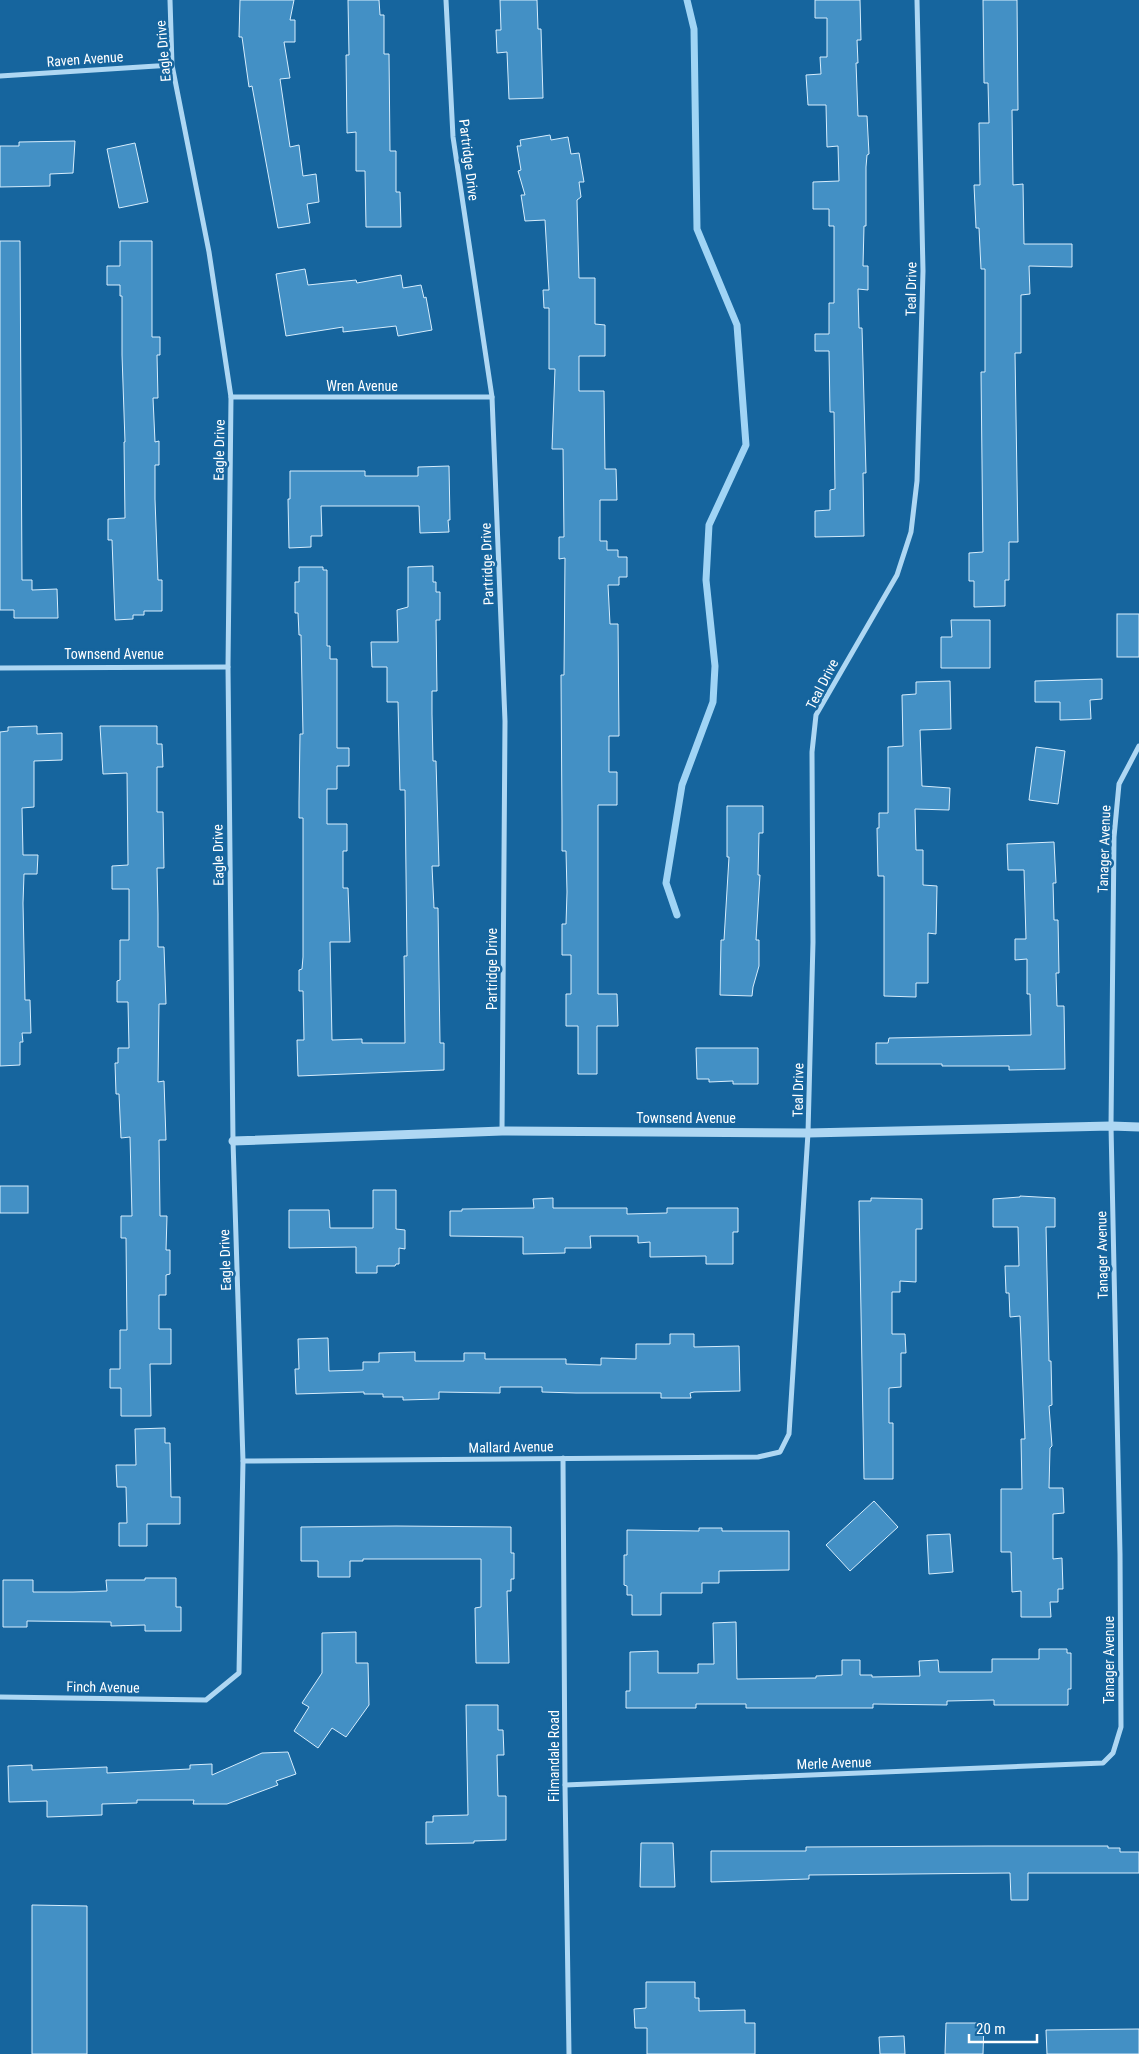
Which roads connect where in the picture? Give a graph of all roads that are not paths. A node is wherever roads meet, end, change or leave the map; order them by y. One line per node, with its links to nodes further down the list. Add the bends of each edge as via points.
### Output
1 (170, 0): 4 (street, Eagle Drive)
2 (446, 0): 7 (street, Partridge Drive, via 453,137)
3 (917, 0): 14 (street, Teal Drive, via 923,271 917,481 911,532 897,575 816,715 812,752 813,942)
4 (172, 65): 5 (street, Raven Avenue); 6 (street, Eagle Drive, via 209,252)
5 (0, 76)
6 (231, 397): 7 (street, Wren Avenue); 8 (street, Eagle Drive)
7 (492, 397): 13 (street, Partridge Drive, via 505,721)
8 (228, 667): 9 (street, Townsend Avenue); 15 (street, Eagle Drive)
9 (0, 668)
10 (1139, 746): 11 (street, Tanager Avenue, via 1119,784 1115,828)
11 (1111, 1126): 12 (street, Townsend Avenue); 14 (street, Townsend Avenue); 21 (street, Tanager Avenue, via 1120,1554 1120,1727 1113,1754)
12 (1139, 1127)
13 (502, 1131): 14 (street, Townsend Avenue); 15 (street, Townsend Avenue)
14 (808, 1133): 16 (street, Teal Drive, via 789,1434)
15 (232, 1141): 18 (street, Eagle Drive)
16 (780, 1452): 17 (street, Mallard Avenue, via 758,1457)
17 (563, 1458): 18 (street, Mallard Avenue); 22 (street, Filmandale Road)
18 (243, 1461): 20 (street, Eagle Drive, via 239,1673)
19 (0, 1697): 20 (street, Finch Avenue)
20 (206, 1700)
21 (1103, 1763): 22 (street, Merle Avenue)
22 (565, 1785): 23 (street, Filmandale Road)
23 (569, 2054)

